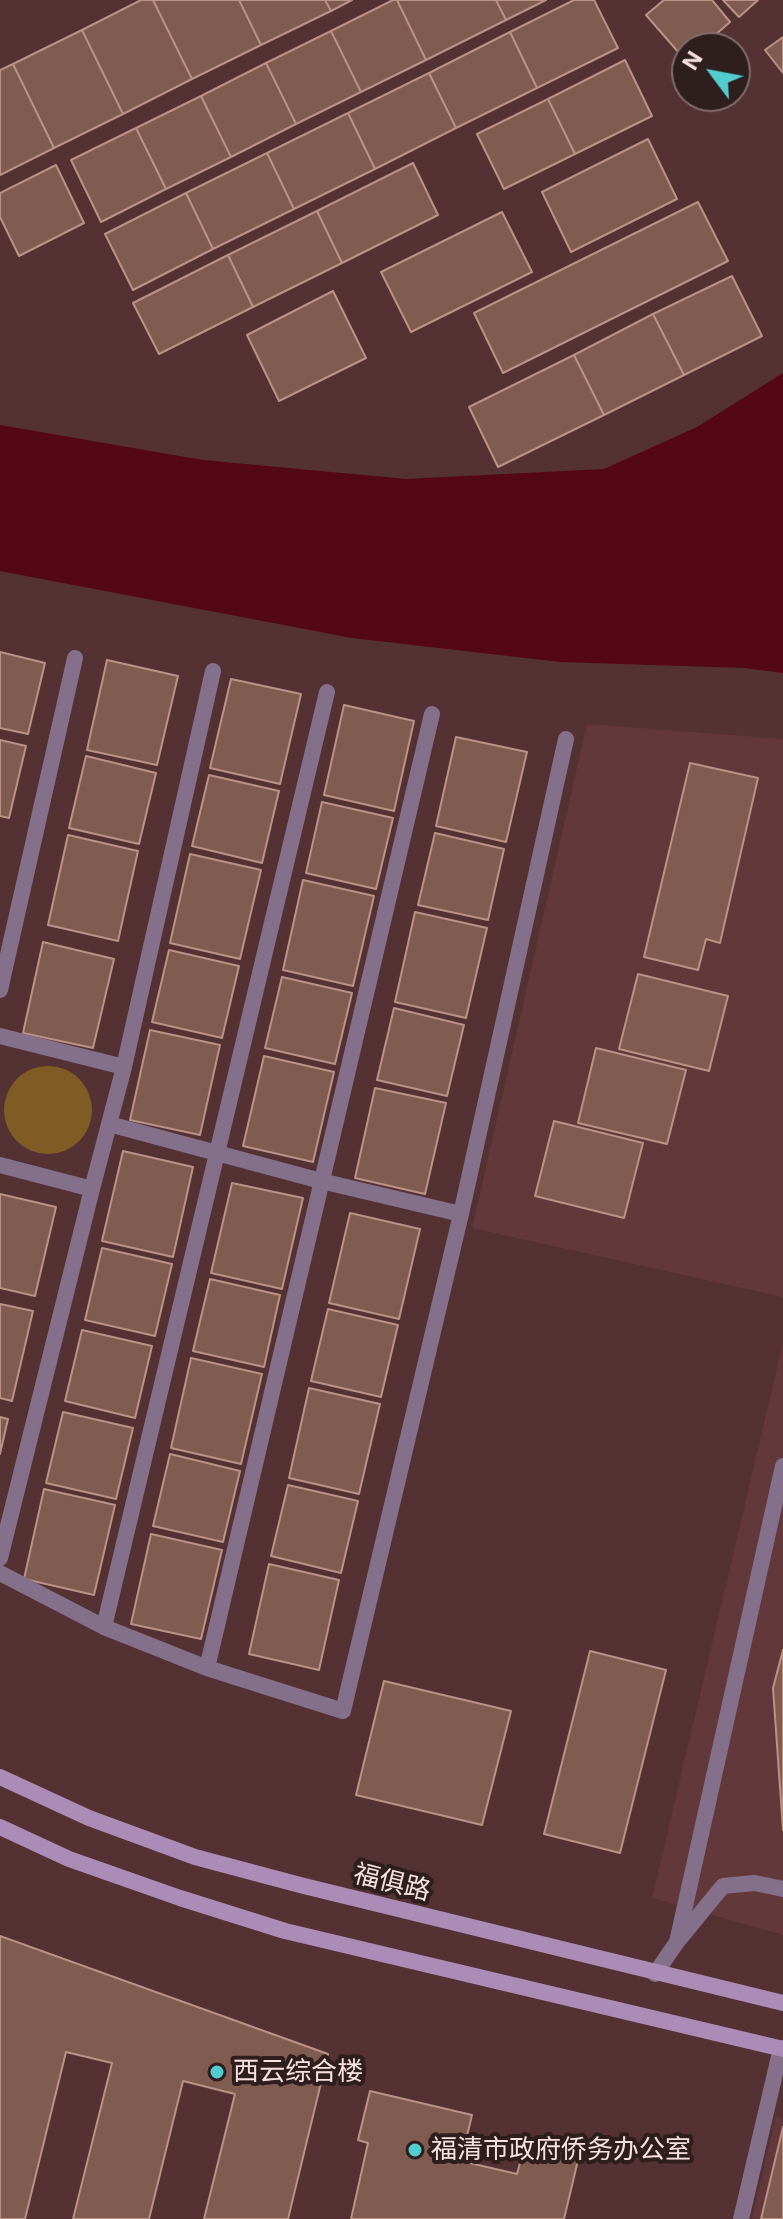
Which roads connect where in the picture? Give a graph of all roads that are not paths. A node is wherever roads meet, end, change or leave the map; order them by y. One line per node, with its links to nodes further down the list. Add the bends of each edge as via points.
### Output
1 (75, 658): 6 (street)
2 (213, 671): 8 (street)
3 (327, 692): 10 (street)
4 (432, 714): 12 (street)
5 (566, 739): 14 (street)
6 (0, 990)
7 (0, 1036): 8 (street)
8 (124, 1067): 9 (street)
9 (109, 1124): 10 (street); 13 (street)
10 (218, 1153): 12 (street); 18 (street)
11 (0, 1165): 13 (street)
12 (321, 1181): 14 (street); 19 (street)
13 (92, 1189): 16 (street)
14 (461, 1214): 19 (street, via 343,1711)
15 (783, 1466): 23 (street)
16 (0, 1558)
17 (0, 1573): 18 (street)
18 (104, 1627): 19 (street)
19 (207, 1668)
20 (0, 1777): 24 (main road, 福俱路, via 89,1818 195,1857)
21 (0, 1827): 26 (main road, via 69,1859 285,1931)
22 (783, 1889): 23 (street, via 755,1883 723,1886)
23 (677, 1942): 24 (street)
24 (655, 1974): 25 (main road, 福俱路)
25 (783, 2003)
26 (782, 2049): 27 (street)
27 (741, 2219)

